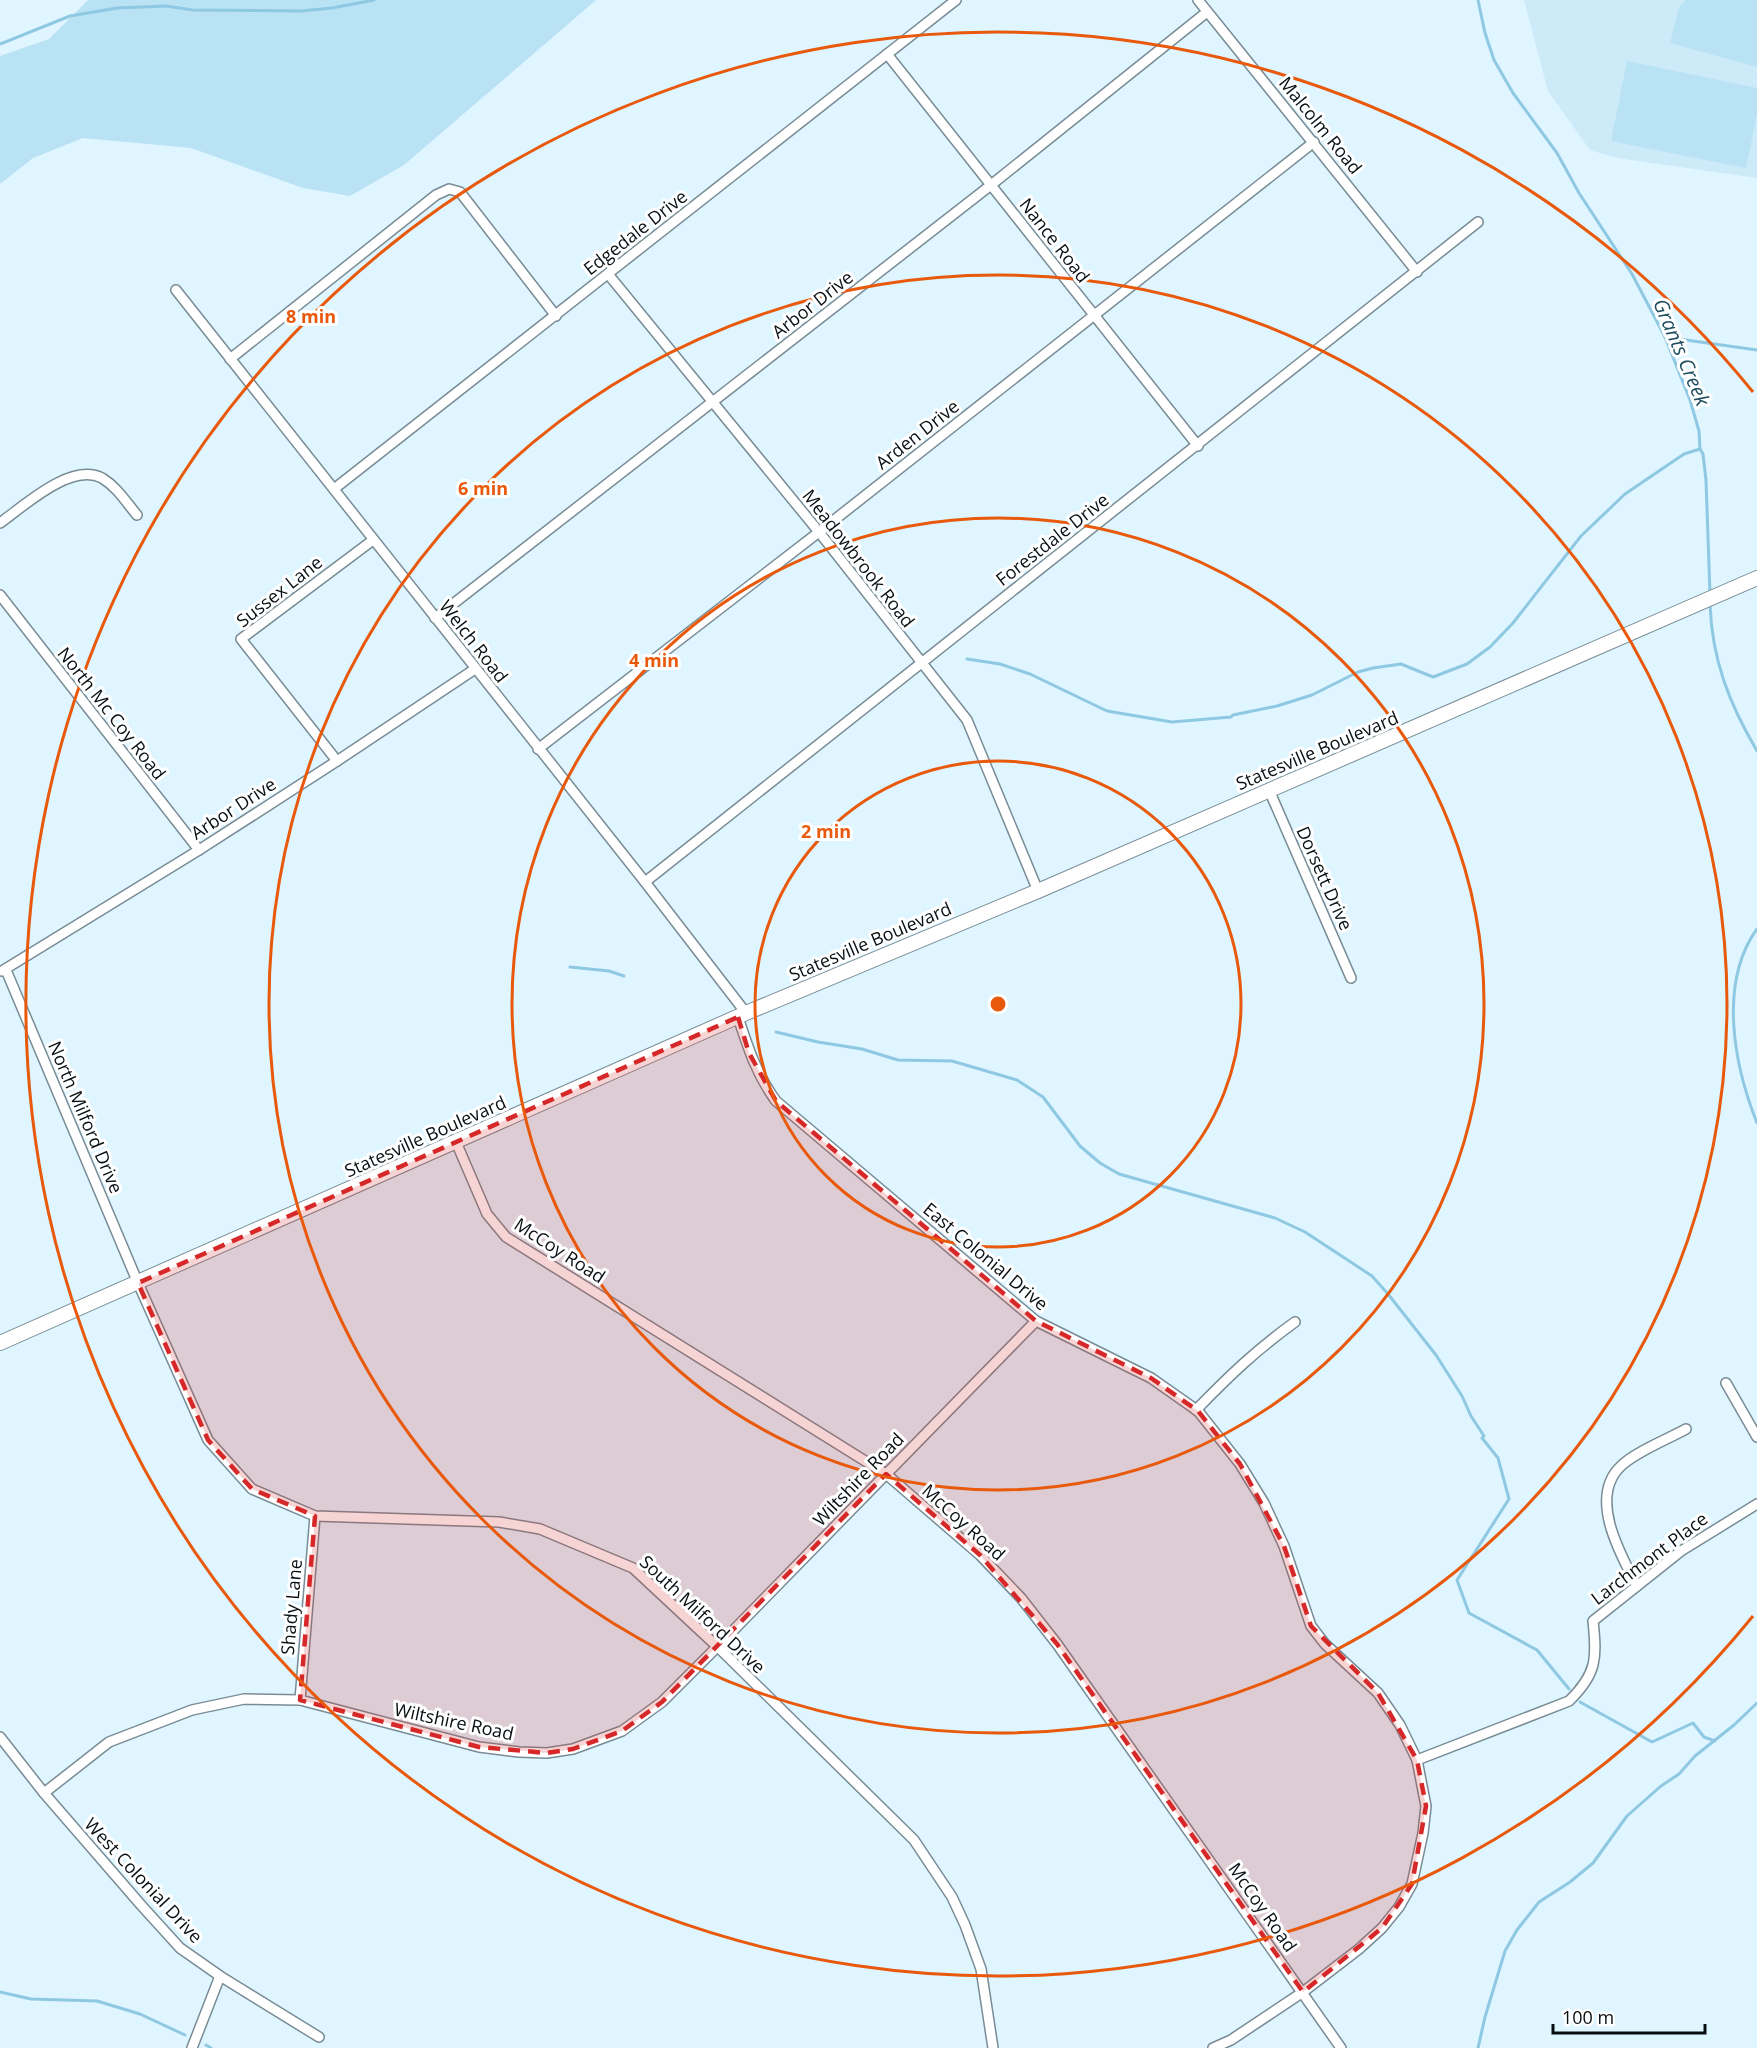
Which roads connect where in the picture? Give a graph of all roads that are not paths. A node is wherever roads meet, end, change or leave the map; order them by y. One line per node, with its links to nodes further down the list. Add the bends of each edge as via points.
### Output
1 (956, 0): 4 (street, Edgedale Drive)
2 (1198, 0): 3 (street, Malcolm Road)
3 (1207, 12): 5 (street, Malcolm Road); 6 (street, Arbor Drive)
4 (887, 54): 6 (street, Nance Road); 9 (street, Edgedale Drive)
5 (1314, 142): 8 (street, Malcolm Road); 12 (street, Arden Drive)
6 (991, 186): 12 (street, Nance Road); 14 (street, Arbor Drive)
7 (1478, 222): 8 (street, Forestdale Drive)
8 (1417, 272): 15 (street, Forestdale Drive)
9 (608, 274): 11 (street, Edgedale Drive); 14 (street, Meadowbrook Road)
10 (176, 290): 13 (street, Welch Road)
11 (556, 316): 13 (street, via 460,192 449,189 436,195); 16 (street, Edgedale Drive)
12 (1093, 316): 15 (street, Nance Road); 19 (street, Arden Drive)
13 (230, 359): 16 (street, Welch Road)
14 (712, 403): 19 (street, Meadowbrook Road); 23 (street, Arbor Drive)
15 (1198, 446): 24 (street, Forestdale Drive)
16 (333, 489): 20 (street, Welch Road)
17 (137, 515): 18 (street, via 115,487 100,477 85,474 52,486)
18 (0, 523)
19 (819, 532): 24 (street, Meadowbrook Road); 26 (street, Arden Drive)
20 (373, 540): 23 (street, Welch Road); 27 (street, Sussex Lane, via 241,639)
21 (1757, 578): 28 (main road, Statesville Boulevard)
22 (0, 595): 29 (street, North Mc Coy Road)
23 (435, 618): 25 (street, Welch Road)
24 (921, 663): 30 (street, Forestdale Drive); 31 (street, Meadowbrook Road, via 967,720)
25 (475, 669): 26 (street, Welch Road); 27 (street, Arbor Drive)
26 (538, 749): 30 (street, Welch Road)
27 (337, 761): 29 (street, Arbor Drive)
28 (1269, 790): 31 (main road, Statesville Boulevard); 33 (street, Dorsett Drive)
29 (199, 850): 32 (street, Arbor Drive)
30 (645, 882): 34 (street, Welch Road)
31 (1038, 891): 34 (main road, Statesville Boulevard)
32 (3, 971): 36 (street, North Milford Drive)
33 (1351, 978)
34 (742, 1015): 35 (main road, Statesville Boulevard); 37 (street, East Colonial Drive, via 754,1063 776,1101)
35 (456, 1142): 36 (main road, Statesville Boulevard); 44 (street, McCoy Road, via 487,1214 506,1237)
36 (138, 1283): 39 (main road, Statesville Boulevard); 46 (street, South Milford Drive, via 208,1440 252,1489)
37 (1036, 1321): 41 (street, East Colonial Drive, via 1151,1378); 44 (street, Wiltshire Road)
38 (1295, 1322): 41 (street, via 1240,1365)
39 (0, 1343)
40 (1726, 1383): 43 (street)
41 (1196, 1410): 51 (street, East Colonial Drive, via 1240,1464 1264,1503 1284,1546 1311,1626 1378,1694 1400,1725)
42 (1686, 1430): 47 (street, via 1621,1465 1607,1492 1606,1510 1622,1558)
43 (1757, 1437)
44 (885, 1474): 48 (street, Wiltshire Road); 54 (street, McCoy Road, via 980,1555 1043,1625)
45 (1757, 1504): 47 (street, Larchmont Place, via 1681,1551)
46 (315, 1516): 48 (street, South Milford Drive, via 499,1522 540,1529 633,1568); 49 (street, Shady Lane)
47 (1637, 1586): 51 (street, Larchmont Place, via 1593,1621 1596,1653 1582,1688 1569,1701)
48 (717, 1647): 49 (street, Wiltshire Road, via 662,1702 622,1731 573,1749 547,1753 478,1747); 57 (street, South Milford Drive, via 914,1840 933,1866 952,1897 981,1969)
49 (300, 1700): 52 (street, Wiltshire Road, via 244,1699 192,1710 109,1742)
50 (0, 1737): 52 (street, West Colonial Drive)
51 (1417, 1760): 54 (street, East Colonial Drive, via 1426,1806 1412,1884 1382,1928)
52 (44, 1793): 53 (street, West Colonial Drive, via 180,1948)
53 (220, 1976): 55 (street, West Colonial Drive); 56 (street)
54 (1303, 1992): 58 (street); 59 (street, McCoy Road)
55 (319, 2037)
56 (192, 2048)
57 (993, 2048)
58 (1213, 2048)
59 (1341, 2048)

